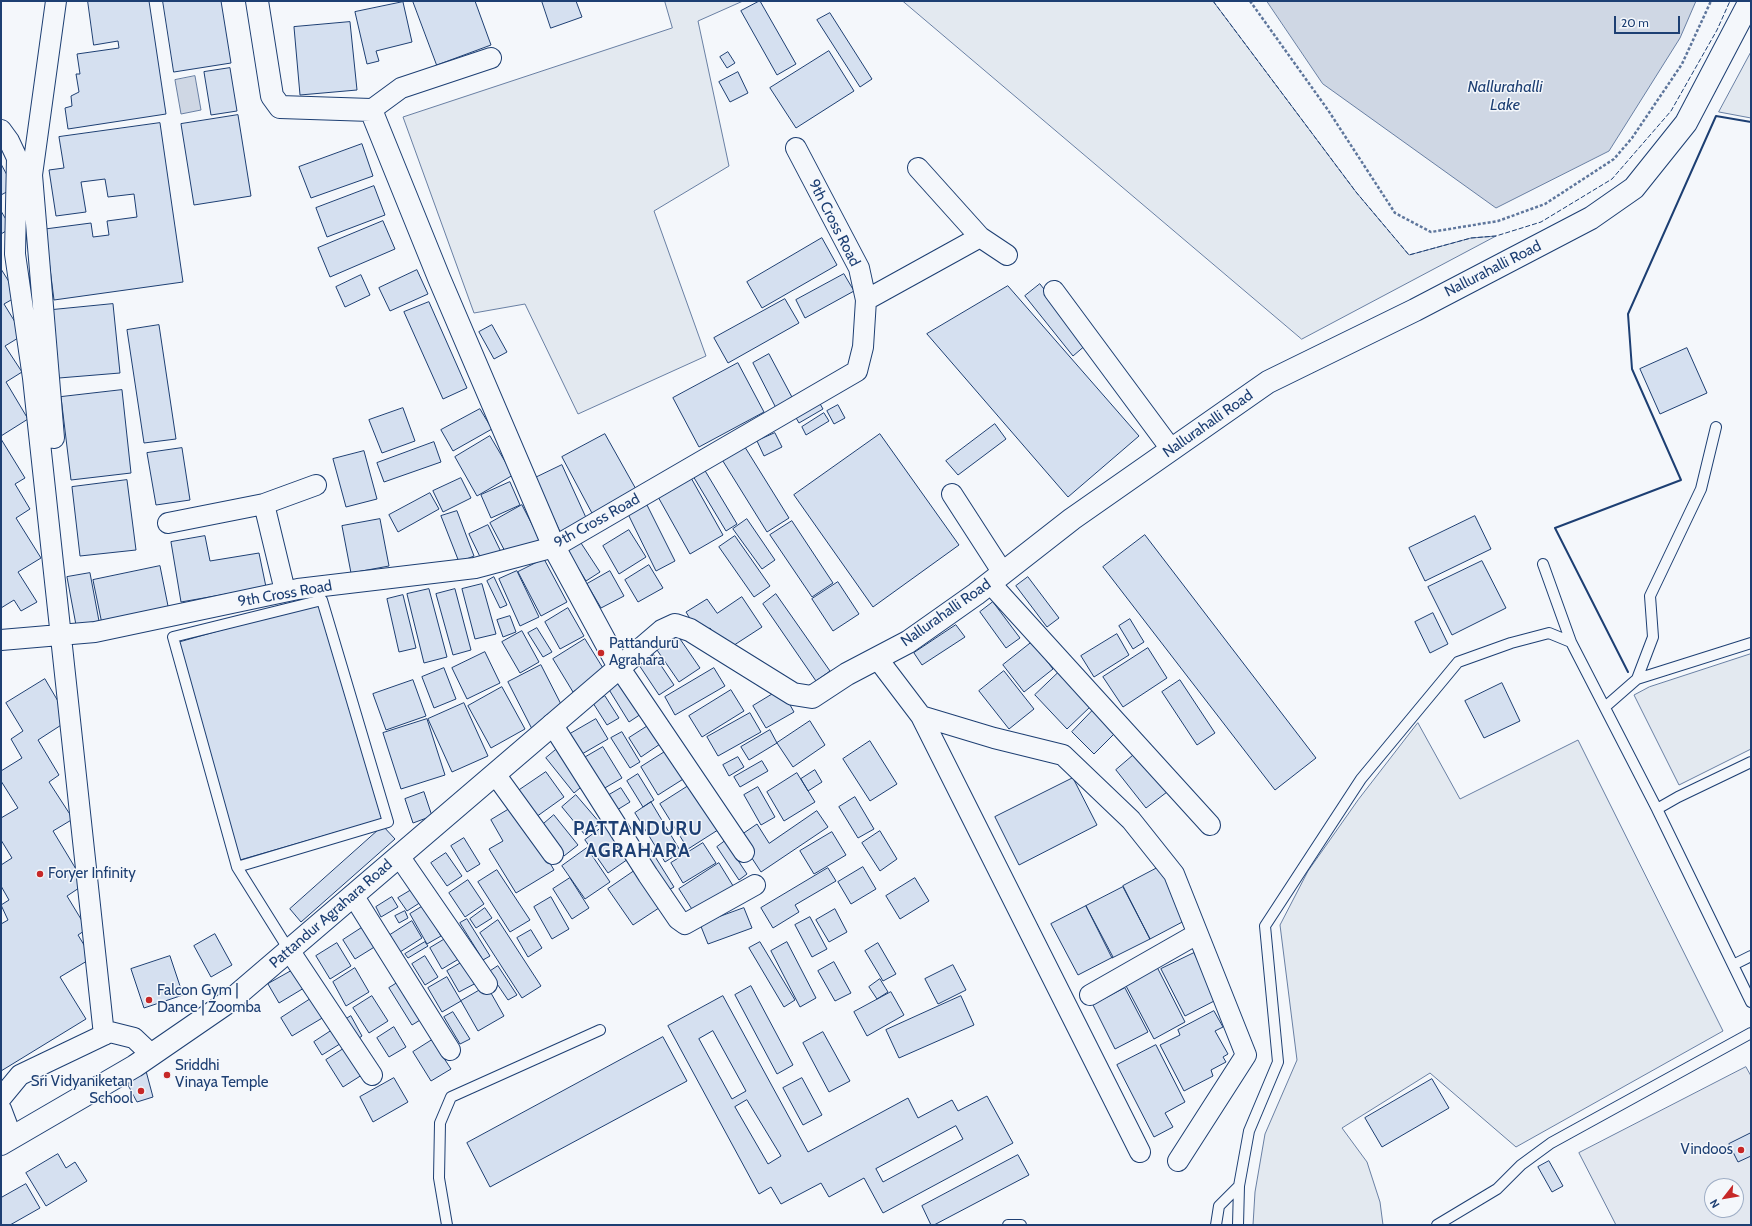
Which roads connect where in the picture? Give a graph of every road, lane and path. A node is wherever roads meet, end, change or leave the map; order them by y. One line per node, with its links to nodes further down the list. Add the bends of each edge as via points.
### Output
1 (56, 1): 16 (street, via 32,175)
2 (257, 1): 7 (street, via 272,96 280,107)
3 (1250, 1): 4 (path, via 1328,110 1396,213 1431,232 1498,221 1545,204 1614,159 1632,138 1682,64)
4 (1712, 1)
5 (1750, 1): 17 (street, Nallurahalli Road, via 1686,123 1634,188 1591,218 1268,382)
6 (491, 58): 7 (street, via 401,88)
7 (371, 110): 22 (street, via 439,278)
8 (1, 130): 26 (street, via 17,158 15,254 33,378)
9 (796, 148): 14 (street, 9th Cross Road, via 859,268)
10 (918, 168): 11 (street)
11 (980, 237): 12 (street); 14 (street)
12 (1007, 255)
13 (1054, 291): 17 (street)
14 (866, 300): 22 (street, 9th Cross Road, via 863,347 857,371)
15 (1716, 427): 32 (lane, via 1701,489 1650,596 1653,637)
16 (54, 438)
17 (1172, 449): 24 (street, Nallurahalli Road, via 1072,519)
18 (316, 484): 20 (street)
19 (952, 494): 24 (street)
20 (264, 504): 21 (street); 25 (street)
21 (168, 523)
22 (554, 547): 25 (street, 9th Cross Road, via 475,568); 31 (street)
23 (1543, 564): 28 (lane)
24 (997, 578): 30 (street, Nallurahalli Road, via 908,642); 39 (street)
25 (285, 592): 26 (street, 9th Cross Road, via 95,632)
26 (60, 634): 27 (street, 9th Cross Road); 55 (street)
27 (1, 640)
28 (1571, 642): 33 (lane); 64 (lane, via 1549,633 1511,643 1458,662 1361,778 1264,926 1278,1062 1249,1131)
29 (1751, 643): 32 (lane)
30 (877, 658): 31 (street, Nallurahalli Road, via 812,697 793,694 690,630 675,625 662,631); 34 (street)
31 (619, 666): 35 (street, Pattandur Agrahara Road); 40 (street)
32 (1637, 679): 33 (lane)
33 (1605, 707): 38 (lane)
34 (921, 716): 46 (street, via 1063,755 1131,820 1174,874); 62 (street)
35 (552, 724): 37 (street, Pattandur Agrahara Road); 44 (street, via 678,919 685,924)
36 (1751, 762): 38 (lane)
37 (495, 774): 41 (street); 42 (street, Pattandur Agrahara Road)
38 (1657, 809): 49 (lane)
39 (1210, 824)
40 (744, 852)
41 (553, 854)
42 (399, 856): 45 (street, Pattandur Agrahara Road); 50 (street)
43 (237, 867): 43 (lane, via 173,637 322,600 388,822); 47 (lane)
44 (755, 885)
45 (353, 895): 47 (street, Pattandur Agrahara Road); 56 (street)
46 (1197, 934): 51 (street); 63 (street, via 1246,1056)
47 (289, 950): 57 (street, Pattandur Agrahara Road, via 231,1000); 58 (street)
48 (1751, 956): 49 (lane)
49 (1733, 965): 52 (lane)
50 (487, 984)
51 (1090, 995)
52 (1751, 1002)
53 (600, 1030): 65 (lane, via 451,1097 440,1123 439,1178)
54 (1751, 1033): 70 (lane, via 1551,1143 1521,1164 1498,1188)
55 (104, 1035): 57 (street, via 110,1032 134,1038); 59 (street, via 20,1075)
56 (450, 1050)
57 (152, 1055): 61 (street, Pattandur Agrahara Road)
58 (372, 1075)
59 (1, 1098)
60 (1, 1110): 61 (street)
61 (6, 1141)
62 (1140, 1152)
63 (1178, 1161)
64 (1239, 1186): 68 (lane, via 1219,1206); 69 (lane)
65 (447, 1225)
66 (1008, 1225): 67 (lane)
67 (1021, 1225)
68 (1216, 1225)
69 (1238, 1225)
70 (1437, 1225)

